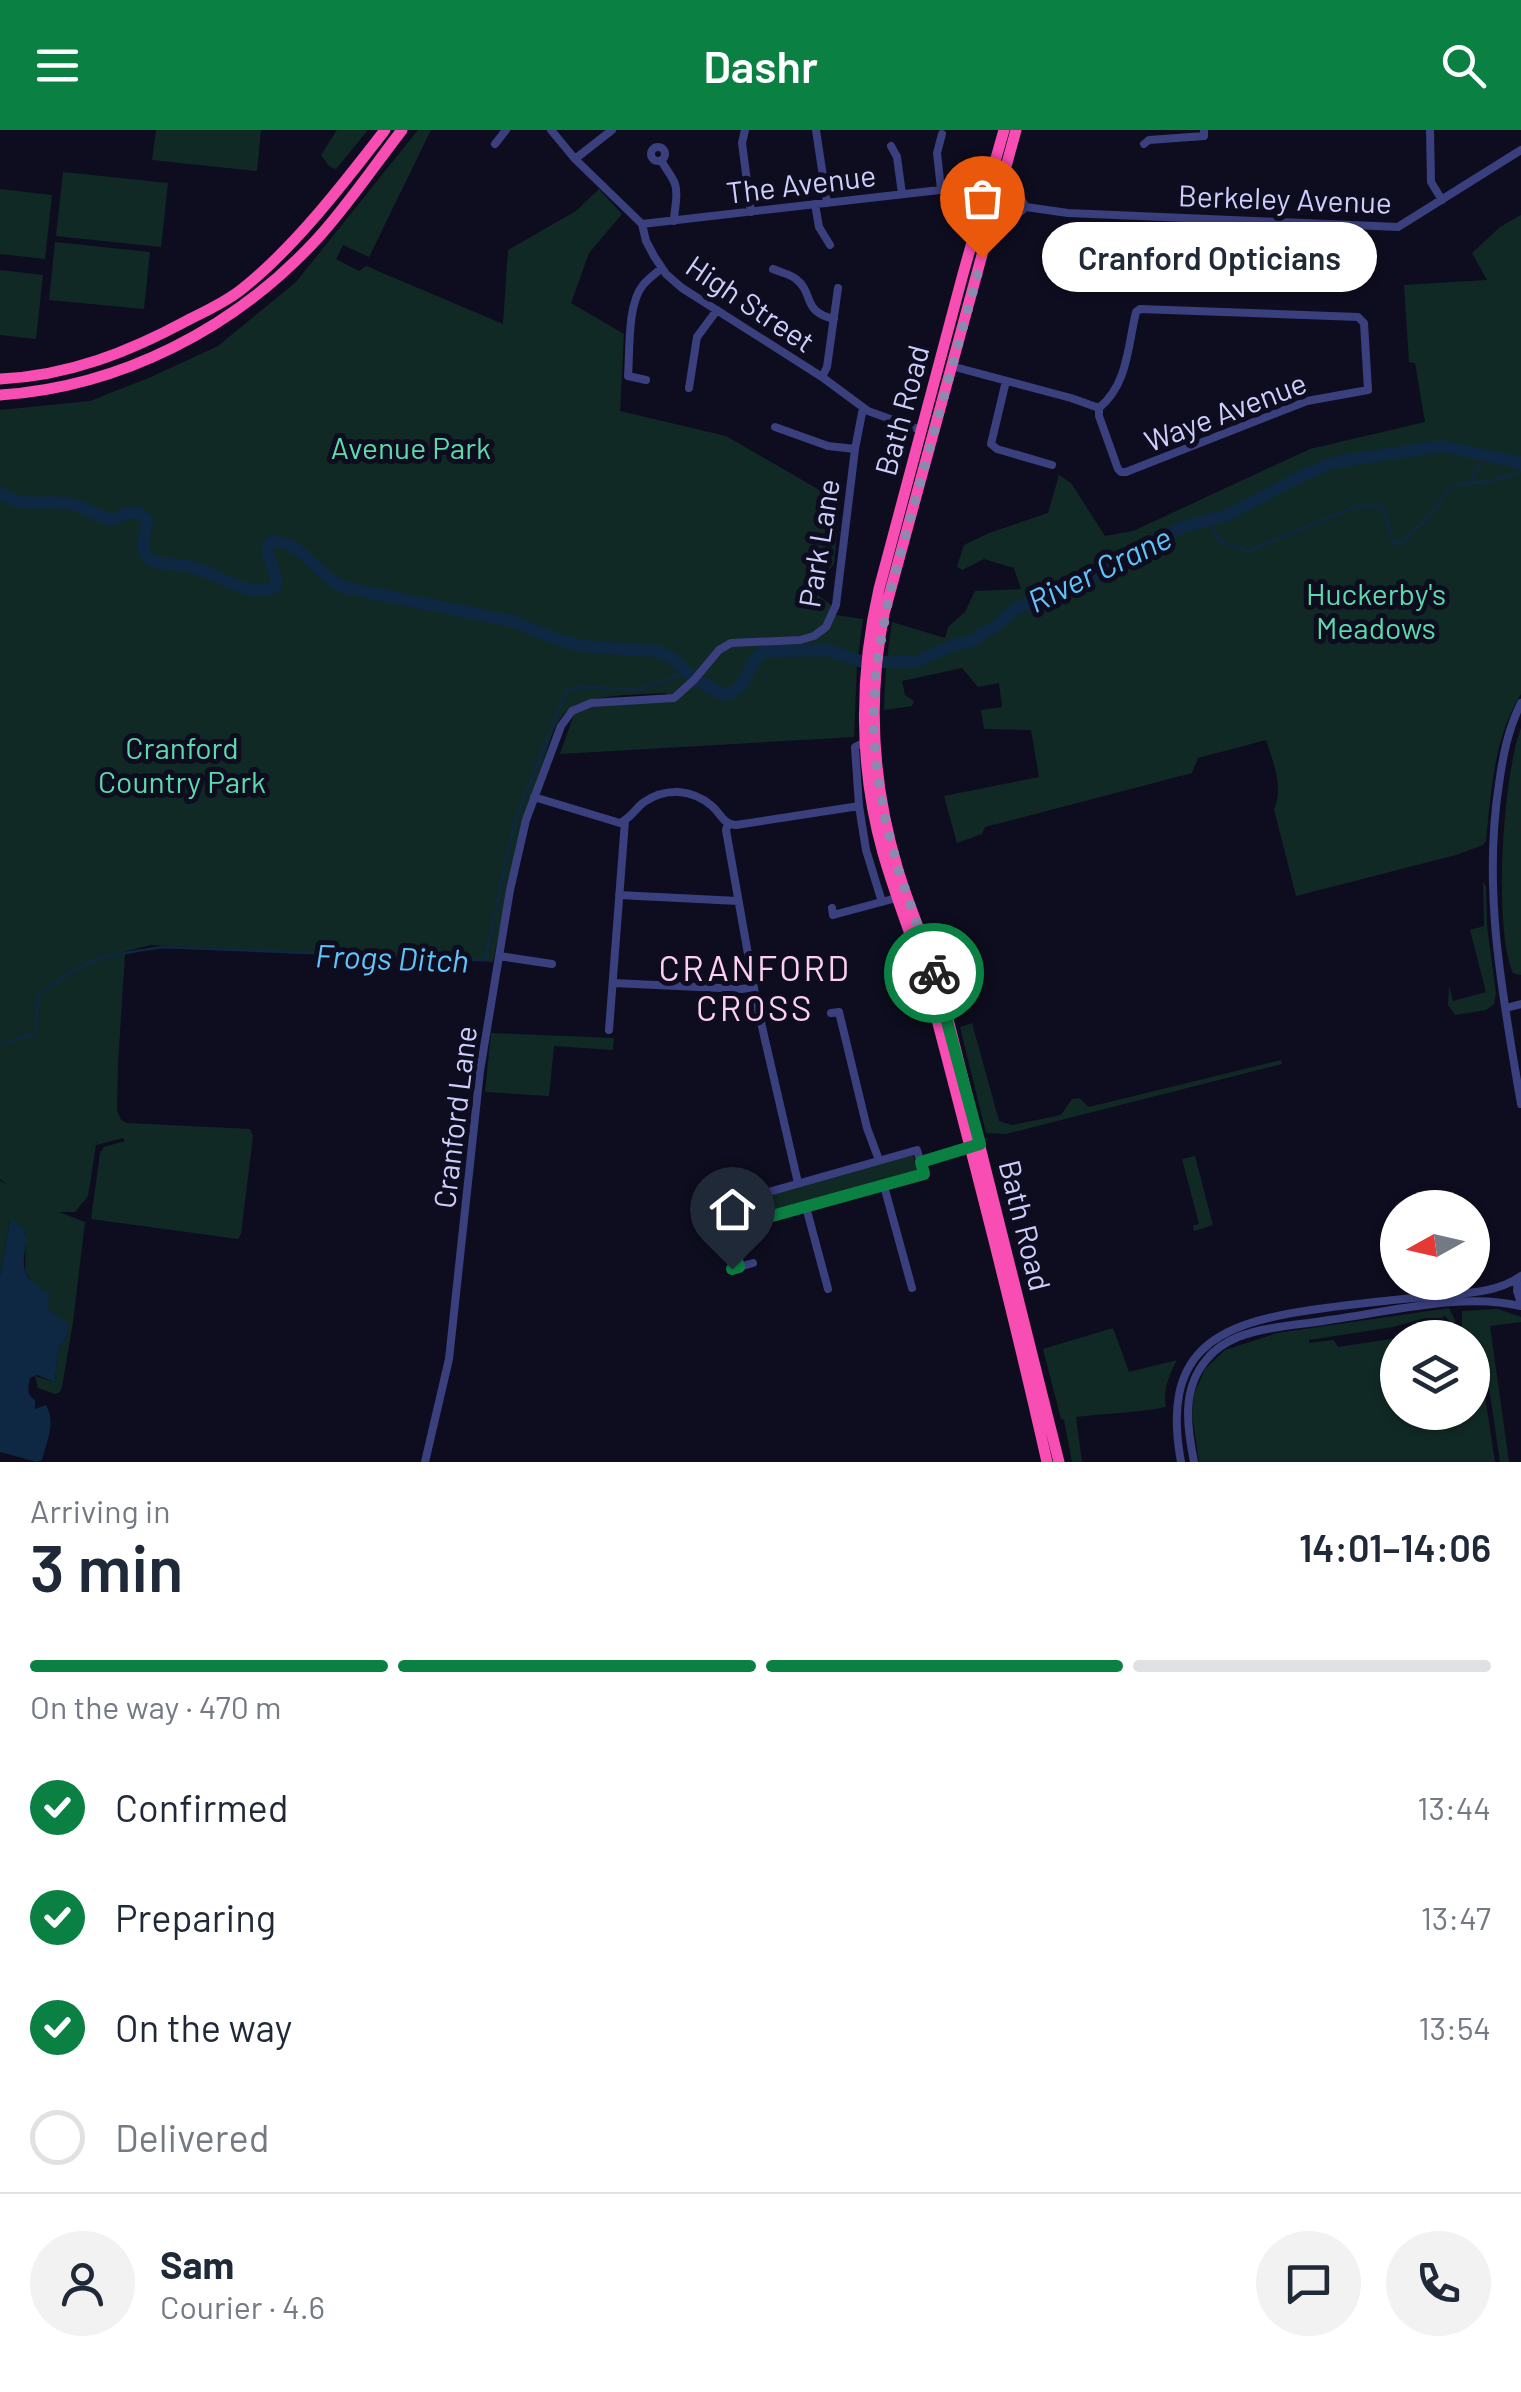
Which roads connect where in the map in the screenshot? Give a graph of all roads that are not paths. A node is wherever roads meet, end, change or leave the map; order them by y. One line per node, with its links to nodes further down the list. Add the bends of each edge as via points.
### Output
1 (385, 130): 40 (highway, via 304,228 240,291 104,359)
2 (402, 130): 44 (highway, via 318,238 230,314 129,367 59,387)
3 (506, 130): 13 (street)
4 (551, 130): 17 (street, High Street)
5 (612, 130): 17 (street)
6 (745, 130): 27 (street)
7 (816, 130): 24 (street)
8 (1004, 130): 19 (highway, Bath Road)
9 (1016, 130): 19 (highway, Bath Road)
10 (1204, 130): 14 (street, via 1204,136)
11 (1430, 130): 23 (street, via 1431,182)
12 (942, 134): 21 (street)
13 (495, 144)
14 (1144, 144)
15 (892, 146): 22 (street)
16 (1521, 150): 23 (street, Berkeley Avenue)
17 (575, 159): 30 (street, High Street)
18 (661, 160): 29 (street, via 675,185)
19 (996, 182): 20 (street, The Avenue); 26 (street, via 1010,182); 28 (highway, Bath Road)
20 (966, 187): 21 (street, The Avenue); 28 (street)
21 (942, 189): 22 (street, The Avenue)
22 (902, 194): 24 (street, The Avenue)
23 (1442, 200): 26 (street, Berkeley Avenue, via 1394,227)
24 (828, 203): 25 (street, The Avenue)
25 (815, 204): 27 (street, The Avenue); 31 (street)
26 (1026, 207): 28 (street, via 1008,218)
27 (751, 212): 29 (street, The Avenue)
28 (987, 216): 37 (highway, Bath Road); 38 (highway, Bath Road)
29 (674, 221): 30 (street, The Avenue)
30 (642, 224): 32 (street, High Street)
31 (830, 245)
32 (662, 268): 35 (street, High Street); 41 (street, via 641,287 631,326 628,376)
33 (773, 270): 36 (street, via 796,279 815,311)
34 (838, 288): 36 (street)
35 (716, 310): 39 (street, High Street); 43 (street, via 697,337)
36 (834, 319): 39 (street)
37 (941, 356): 38 (highway); 48 (highway, Bath Road)
38 (951, 366): 42 (street, Waye Avenue); 51 (highway, Bath Road)
39 (822, 377): 45 (street, High Street)
40 (0, 379)
41 (646, 380)
42 (1006, 381): 46 (street, Waye Avenue); 50 (street, via 992,444)
43 (689, 388)
44 (0, 394)
45 (863, 408): 48 (street, High Street); 49 (street, Park Lane)
46 (1099, 408): 46 (street, Waye Avenue, via 1118,468 1126,472 1307,401 1368,390 1364,323 1358,317 1140,308 1122,375)
47 (774, 426): 49 (street)
48 (921, 430): 51 (highway, Bath Road, via 879,589)
49 (855, 449): 53 (street, Park Lane, via 836,604 826,627 800,640 731,643)
50 (1052, 464)
51 (874, 642): 52 (highway, Bath Road)
52 (871, 668): 55 (highway, Bath Road); 61 (highway, Bath Road, via 877,773)
53 (674, 698): 56 (street, Cranford Lane, via 591,702 572,711)
54 (1521, 703): 70 (street, via 1504,748 1494,829 1492,906)
55 (866, 742): 57 (street, via 855,748); 61 (highway, Bath Road, via 878,834)
56 (534, 797): 58 (street); 65 (street, Cranford Lane)
57 (859, 806): 59 (street); 63 (street)
58 (626, 821): 59 (street, via 645,801 676,792 697,796); 60 (street)
59 (728, 824): 62 (street)
60 (619, 895): 62 (street); 67 (street)
61 (902, 896): 63 (street); 74 (highway, Bath Road, via 930,960)
62 (738, 900): 68 (street)
63 (882, 902): 64 (street)
64 (833, 915)
65 (499, 956): 66 (street); 86 (street, Cranford Lane, via 449,1359)
66 (552, 964)
67 (613, 982): 68 (street); 72 (street)
68 (754, 987): 77 (street)
69 (1521, 1004): 70 (street)
70 (1506, 1008): 73 (street)
71 (831, 1013): 75 (street, via 839,1012)
72 (609, 1030)
73 (1521, 1104)
74 (975, 1146): 76 (street); 87 (highway, Bath Road); 88 (highway, Bath Road)
75 (879, 1160): 76 (street, via 917,1150); 77 (street)
76 (921, 1162): 78 (street, via 924,1174)
77 (798, 1182): 80 (street, via 737,1201)
78 (884, 1186): 79 (street); 83 (street)
79 (806, 1207): 80 (street); 84 (street)
80 (736, 1226): 81 (street, via 736,1268)
81 (753, 1264)
82 (1519, 1277): 85 (street); 89 (street, via 1472,1292 1285,1314 1220,1335 1191,1364 1179,1393)
83 (912, 1288)
84 (828, 1289)
85 (1521, 1305): 90 (street, via 1453,1303 1230,1341 1204,1362 1192,1385)
86 (425, 1462)
87 (1047, 1462)
88 (1060, 1462)
89 (1182, 1462)
90 (1194, 1462)

